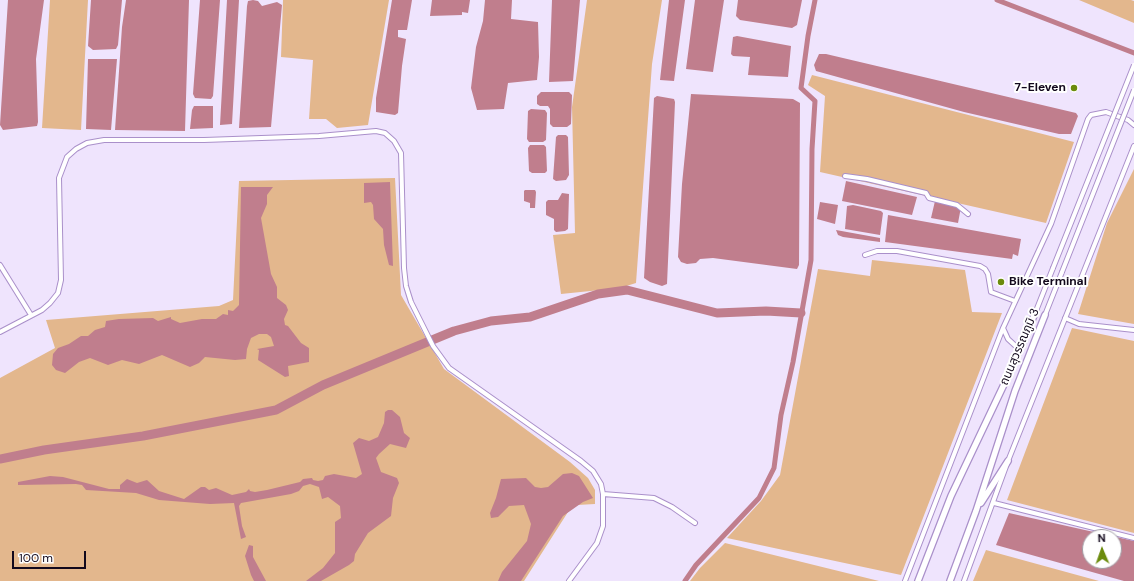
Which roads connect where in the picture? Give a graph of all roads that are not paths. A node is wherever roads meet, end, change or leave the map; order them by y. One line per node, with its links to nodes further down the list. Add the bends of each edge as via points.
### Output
1 (1134, 65): 10 (street, ถนนสุวรรณภูมิ 3, bridge)
2 (1134, 90): 12 (street, ถนนสุวรรณภูมิ 3, bridge)
3 (1134, 125): 9 (street, via 1128,120 1106,112 1092,115 1088,119 1060,204)
4 (1134, 146): 13 (street)
5 (845, 176): 6 (street, via 926,193 929,198 957,205)
6 (968, 214)
7 (865, 255): 9 (street, via 877,251 897,251 980,266 988,274 991,292)
8 (0, 266): 11 (street)
9 (1015, 301): 14 (street)
10 (1036, 311): 17 (main road, ถนนสุวรรณภูมิ 3)
11 (31, 315): 16 (street); 19 (street, via 50,304 60,287 59,178 67,158 87,143 104,140 204,140 319,136 376,131 385,133 394,141 401,154 404,268 411,302 427,335 449,368 593,471 601,484)
12 (1046, 315): 21 (main road, ถนนสุวรรณภูมิ 3, via 1015,391)
13 (1065, 318): 15 (street, via 1079,324); 18 (street)
14 (1004, 328): 17 (street, via 1008,339); 25 (street)
15 (1134, 330)
16 (0, 332)
17 (1020, 350): 26 (main road, ถนนสุวรรณภูมิ 3, via 952,496)
18 (1008, 461): 20 (street); 21 (main road)
19 (603, 494): 22 (street, via 654,498); 24 (street, via 603,526 597,543)
20 (994, 503): 23 (street); 28 (street)
21 (976, 511): 27 (main road, ถนนสุวรรณภูมิ 3)
22 (695, 523)
23 (1134, 538)
24 (569, 581)
25 (905, 581)
26 (918, 581)
27 (950, 581)
28 (964, 581)

